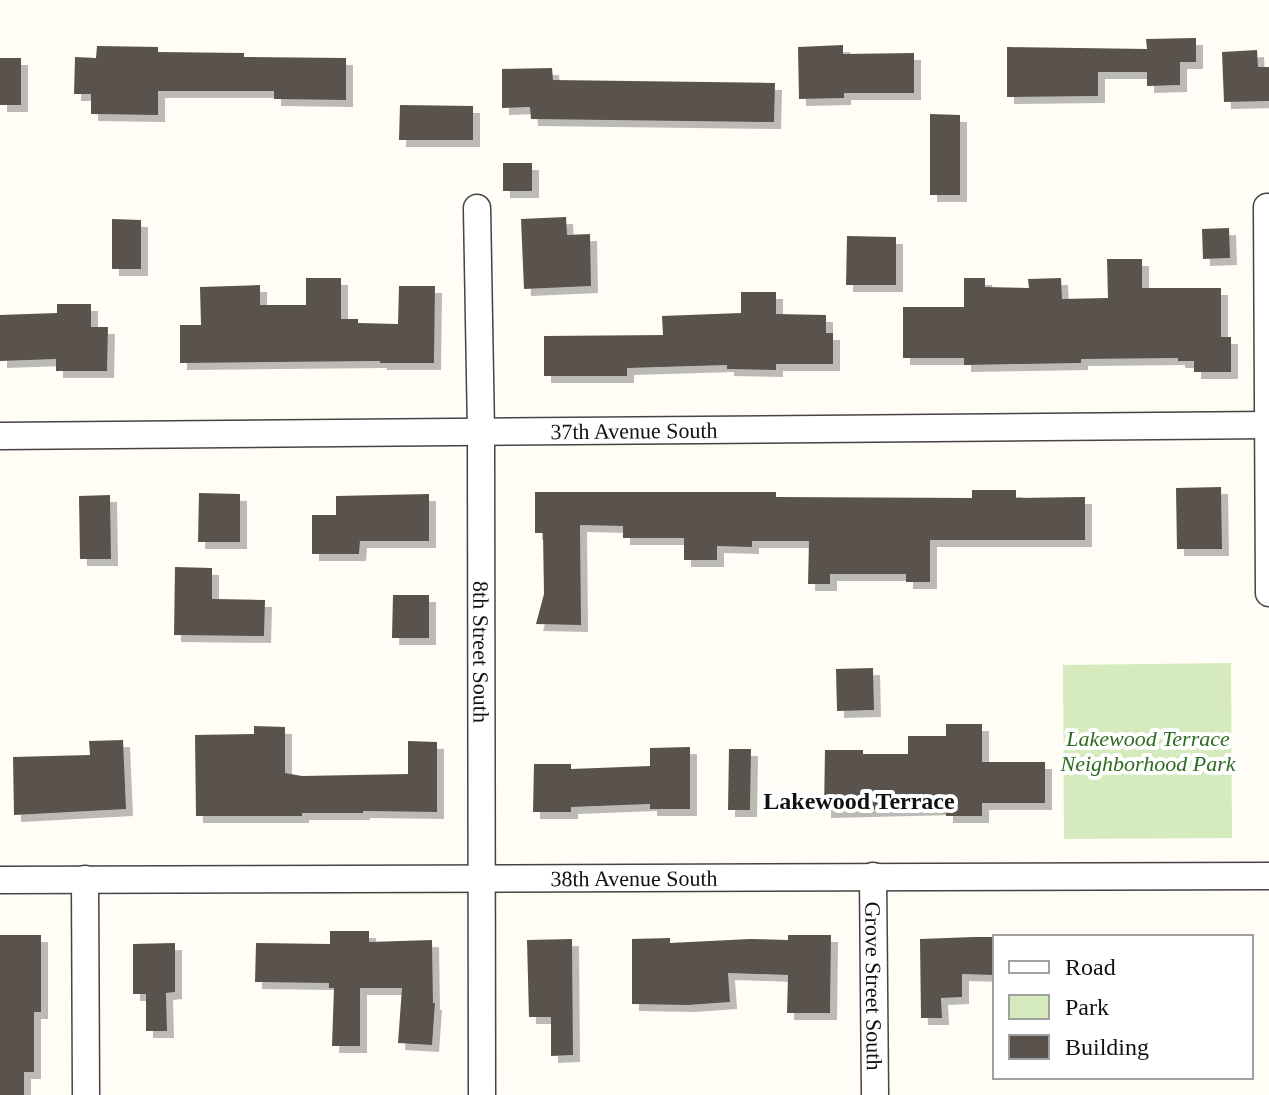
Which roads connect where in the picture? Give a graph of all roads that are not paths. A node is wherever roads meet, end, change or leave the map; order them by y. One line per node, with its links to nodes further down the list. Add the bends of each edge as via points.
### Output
1 (1267, 207): 3 (street)
2 (477, 208): 4 (street, 8th Street South)
3 (1268, 425): 4 (street, 37th Avenue South); 6 (street)
4 (481, 432): 5 (street, 37th Avenue South); 10 (street, 8th Street South)
5 (0, 436)
6 (1269, 593)
7 (873, 876): 8 (street, 38th Avenue South); 10 (street, 38th Avenue South); 14 (street, Grove Street South)
8 (1269, 876)
9 (85, 879): 10 (street, 38th Avenue South); 11 (street, 38th Avenue South); 12 (street)
10 (481, 879): 13 (street, 8th Street South)
11 (0, 880)
12 (86, 1095)
13 (482, 1095)
14 (875, 1095)

